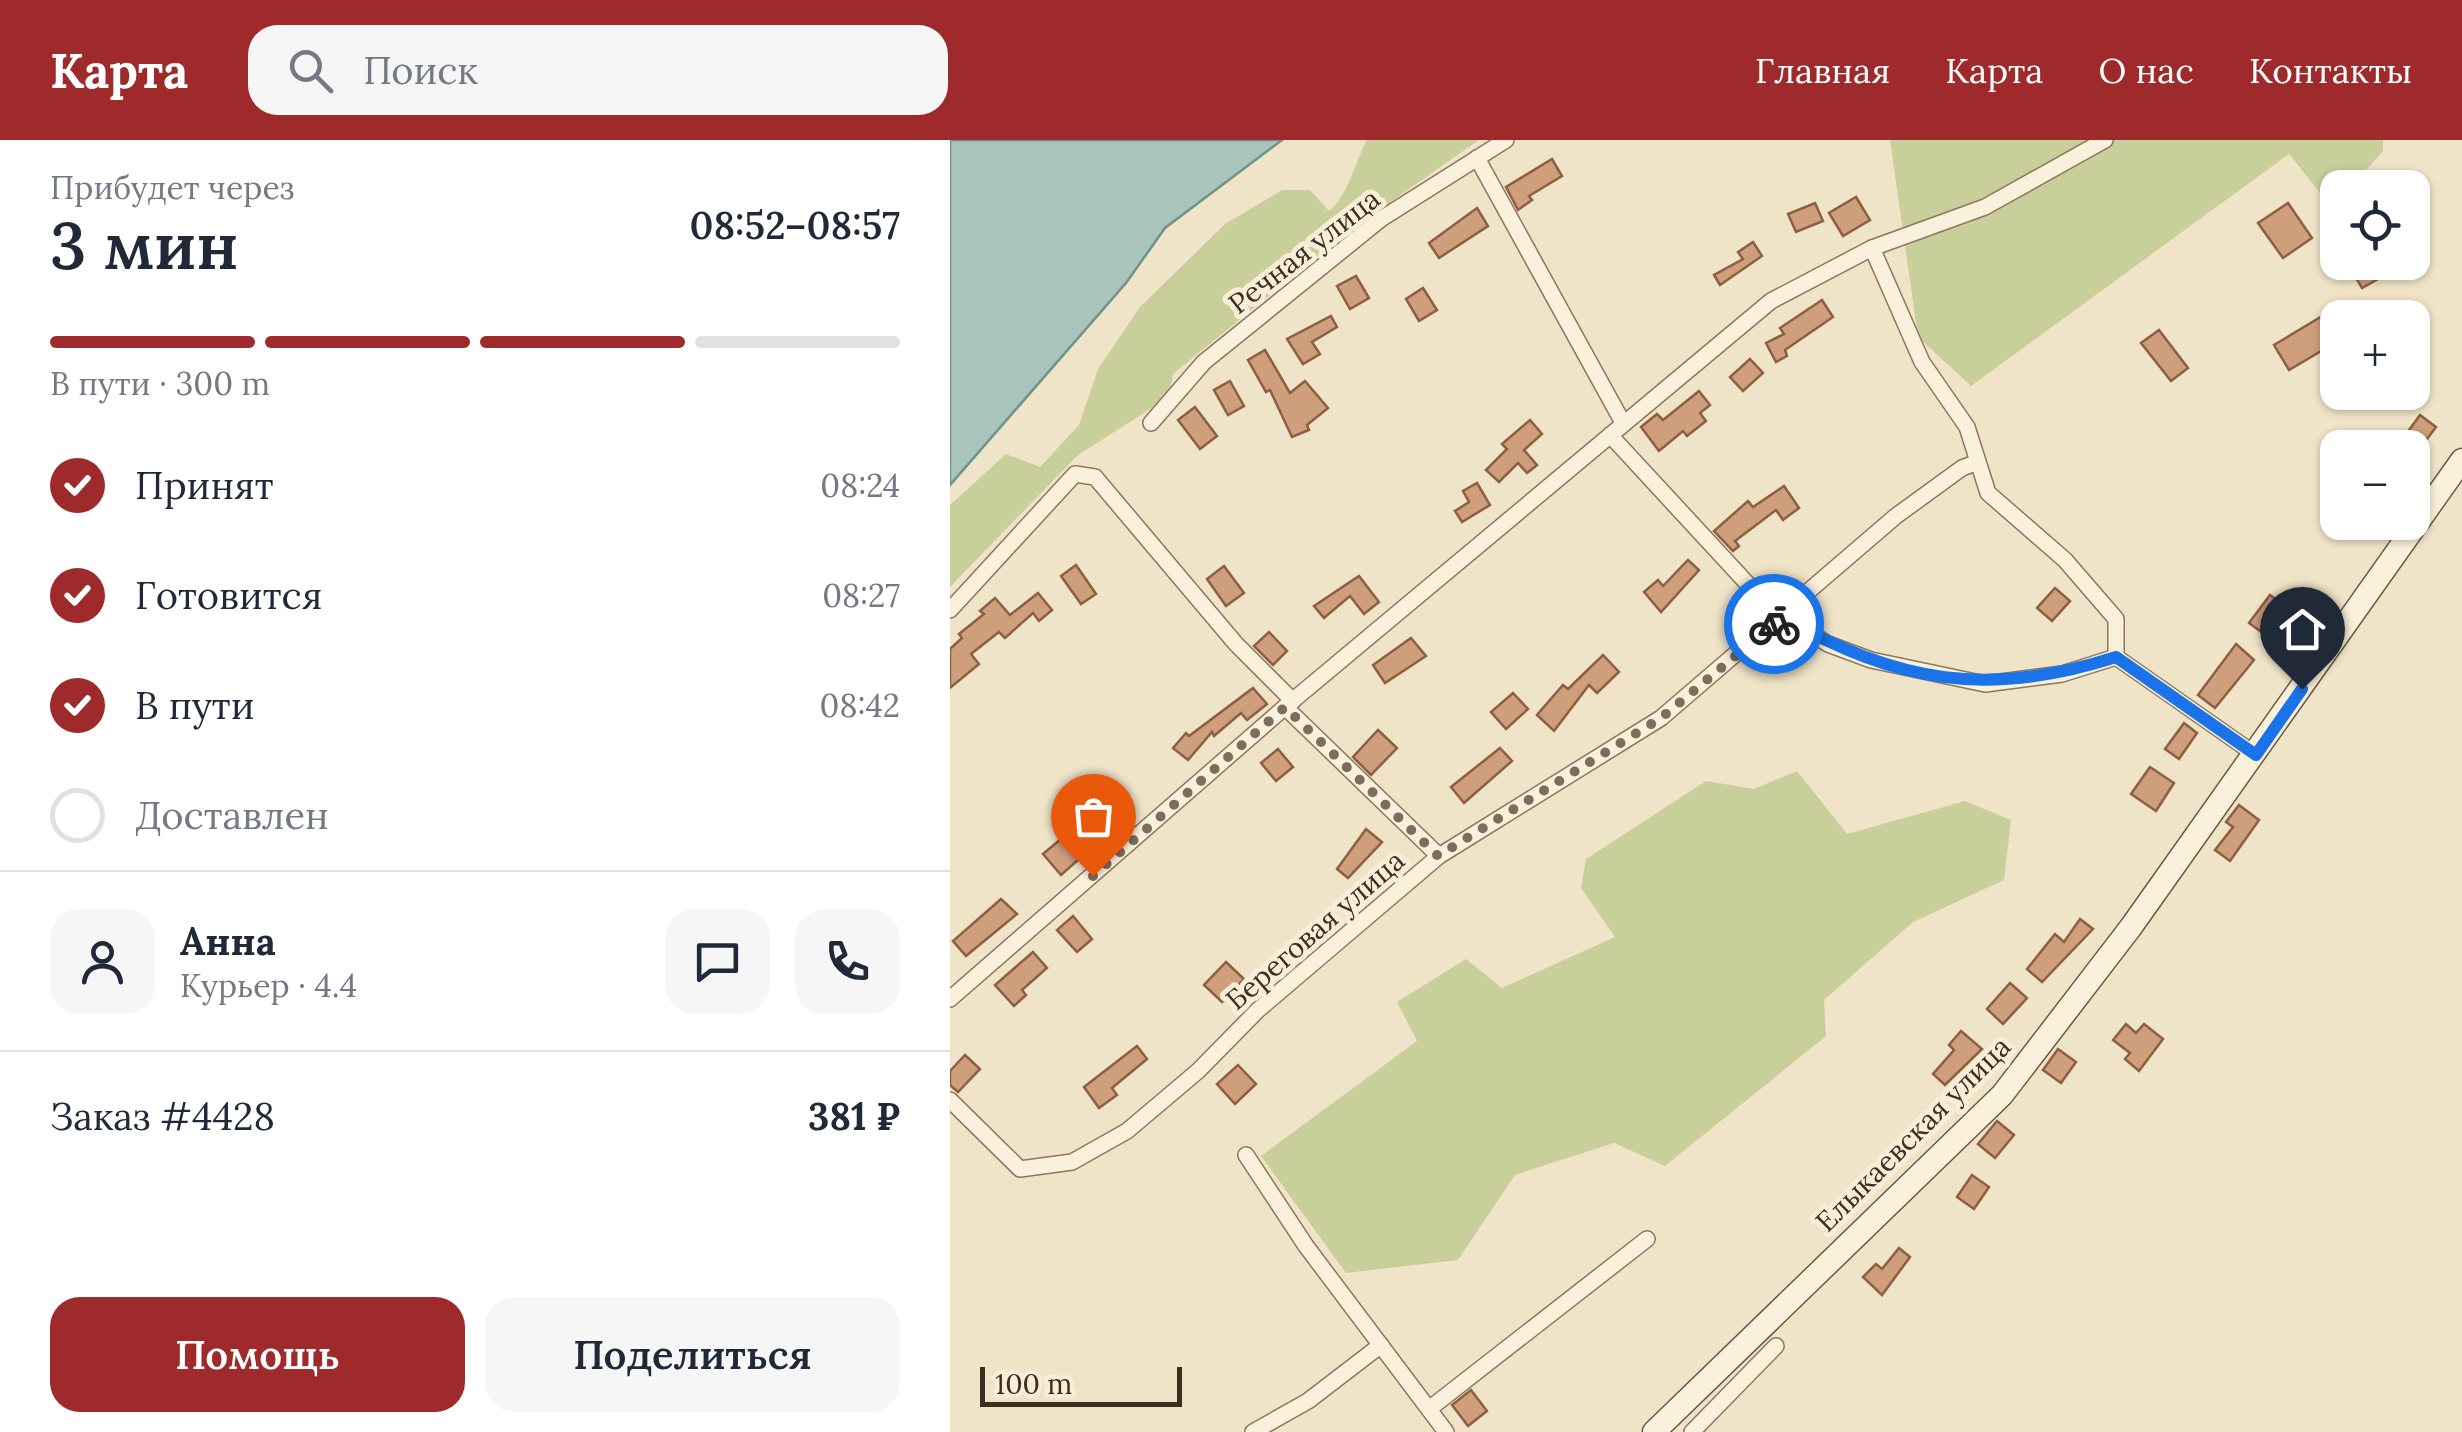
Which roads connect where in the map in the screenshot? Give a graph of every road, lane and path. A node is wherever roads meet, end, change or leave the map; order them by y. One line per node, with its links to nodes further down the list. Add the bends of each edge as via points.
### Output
1 (1506, 140): 3 (street, Речная улица)
2 (2105, 140): 4 (street, via 1985,207)
3 (1477, 158): 5 (street); 6 (street, Речная улица, via 1381,220 1218,350)
4 (1872, 248): 5 (street, via 1771,301); 9 (street, via 1922,362 1967,427)
5 (1622, 421): 7 (street)
6 (1151, 423)
7 (1610, 434): 11 (street); 13 (street)
8 (2462, 460): 14 (street, Елыкаевская улица)
9 (1975, 463): 11 (street, Береговая улица, via 1896,516); 12 (street, via 1988,494 2065,560 2116,618)
10 (950, 610): 13 (street, via 1075,474 1095,477)
11 (1782, 617): 12 (street, via 1872,660 1985,684 2062,674); 15 (street, Береговая улица, via 1661,718)
12 (2116, 657): 14 (street)
13 (1289, 704): 15 (street); 16 (street)
14 (2256, 755): 23 (street, Елыкаевская улица, via 2002,1094)
15 (1438, 856): 17 (street, Береговая улица, via 1128,1131 1072,1162 1020,1169)
16 (950, 999)
17 (950, 1100)
18 (1246, 1155): 20 (street)
19 (1646, 1238): 22 (street)
20 (1381, 1344): 22 (street); 24 (street, via 1308,1401)
21 (1776, 1346): 23 (street)
22 (1429, 1409): 25 (street)
23 (1675, 1428)
24 (1253, 1432)
25 (1446, 1432)

